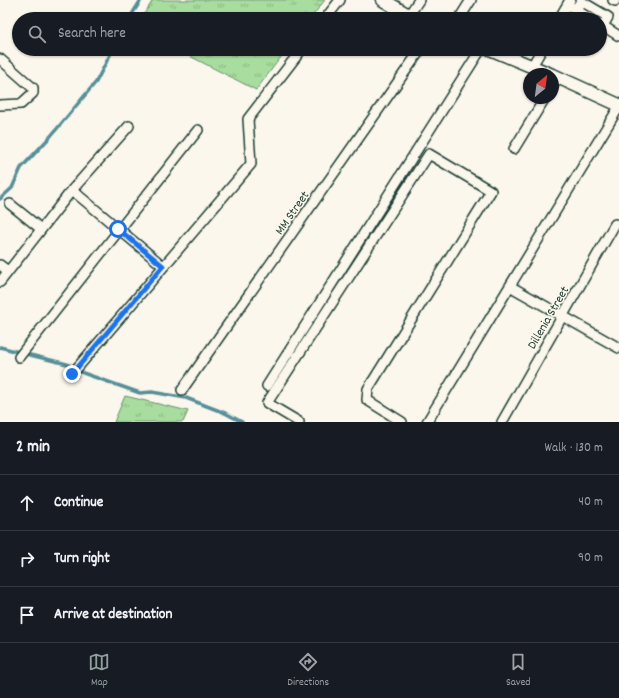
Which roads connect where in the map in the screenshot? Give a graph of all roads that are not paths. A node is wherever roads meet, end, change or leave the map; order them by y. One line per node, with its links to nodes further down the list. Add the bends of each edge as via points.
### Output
1 (340, 0): 6 (street)
2 (384, 0): 7 (street)
3 (419, 0): 8 (street)
4 (471, 0): 9 (street)
5 (571, 5): 10 (street); 11 (street, via 581,1)
6 (331, 12)
7 (404, 12)
8 (414, 12)
9 (463, 12)
10 (581, 12)
11 (600, 12)
12 (607, 29): 13 (street)
13 (619, 36)
14 (297, 56): 35 (street, via 248,119 251,164)
15 (416, 56): 44 (street, MM Street)
16 (477, 56): 43 (street)
17 (507, 56): 20 (street)
18 (538, 56): 20 (street)
19 (0, 59): 24 (street, via 33,88 33,93 21,104)
20 (532, 66): 21 (street)
21 (536, 68)
22 (559, 81): 25 (street)
23 (541, 104): 28 (street)
24 (0, 105)
25 (619, 106): 47 (street)
26 (129, 126): 29 (street)
27 (198, 130): 33 (street)
28 (514, 149)
29 (72, 190): 32 (street); 33 (street)
30 (10, 204): 32 (street)
31 (615, 224): 39 (street, Dillenia Street)
32 (41, 229): 36 (street)
33 (118, 229): 35 (street); 41 (street)
34 (0, 265): 36 (street)
35 (163, 266): 42 (street)
36 (8, 271): 37 (street)
37 (0, 282)
38 (515, 289): 39 (street)
39 (563, 316): 40 (street); 48 (street, Dillenia Street)
40 (619, 348)
41 (19, 357)
42 (72, 374)
43 (267, 386)
44 (182, 390)
45 (299, 422): 46 (street, via 267,403 429,154 492,192 368,389 367,400)
46 (402, 422)
47 (427, 422)
48 (502, 422)

